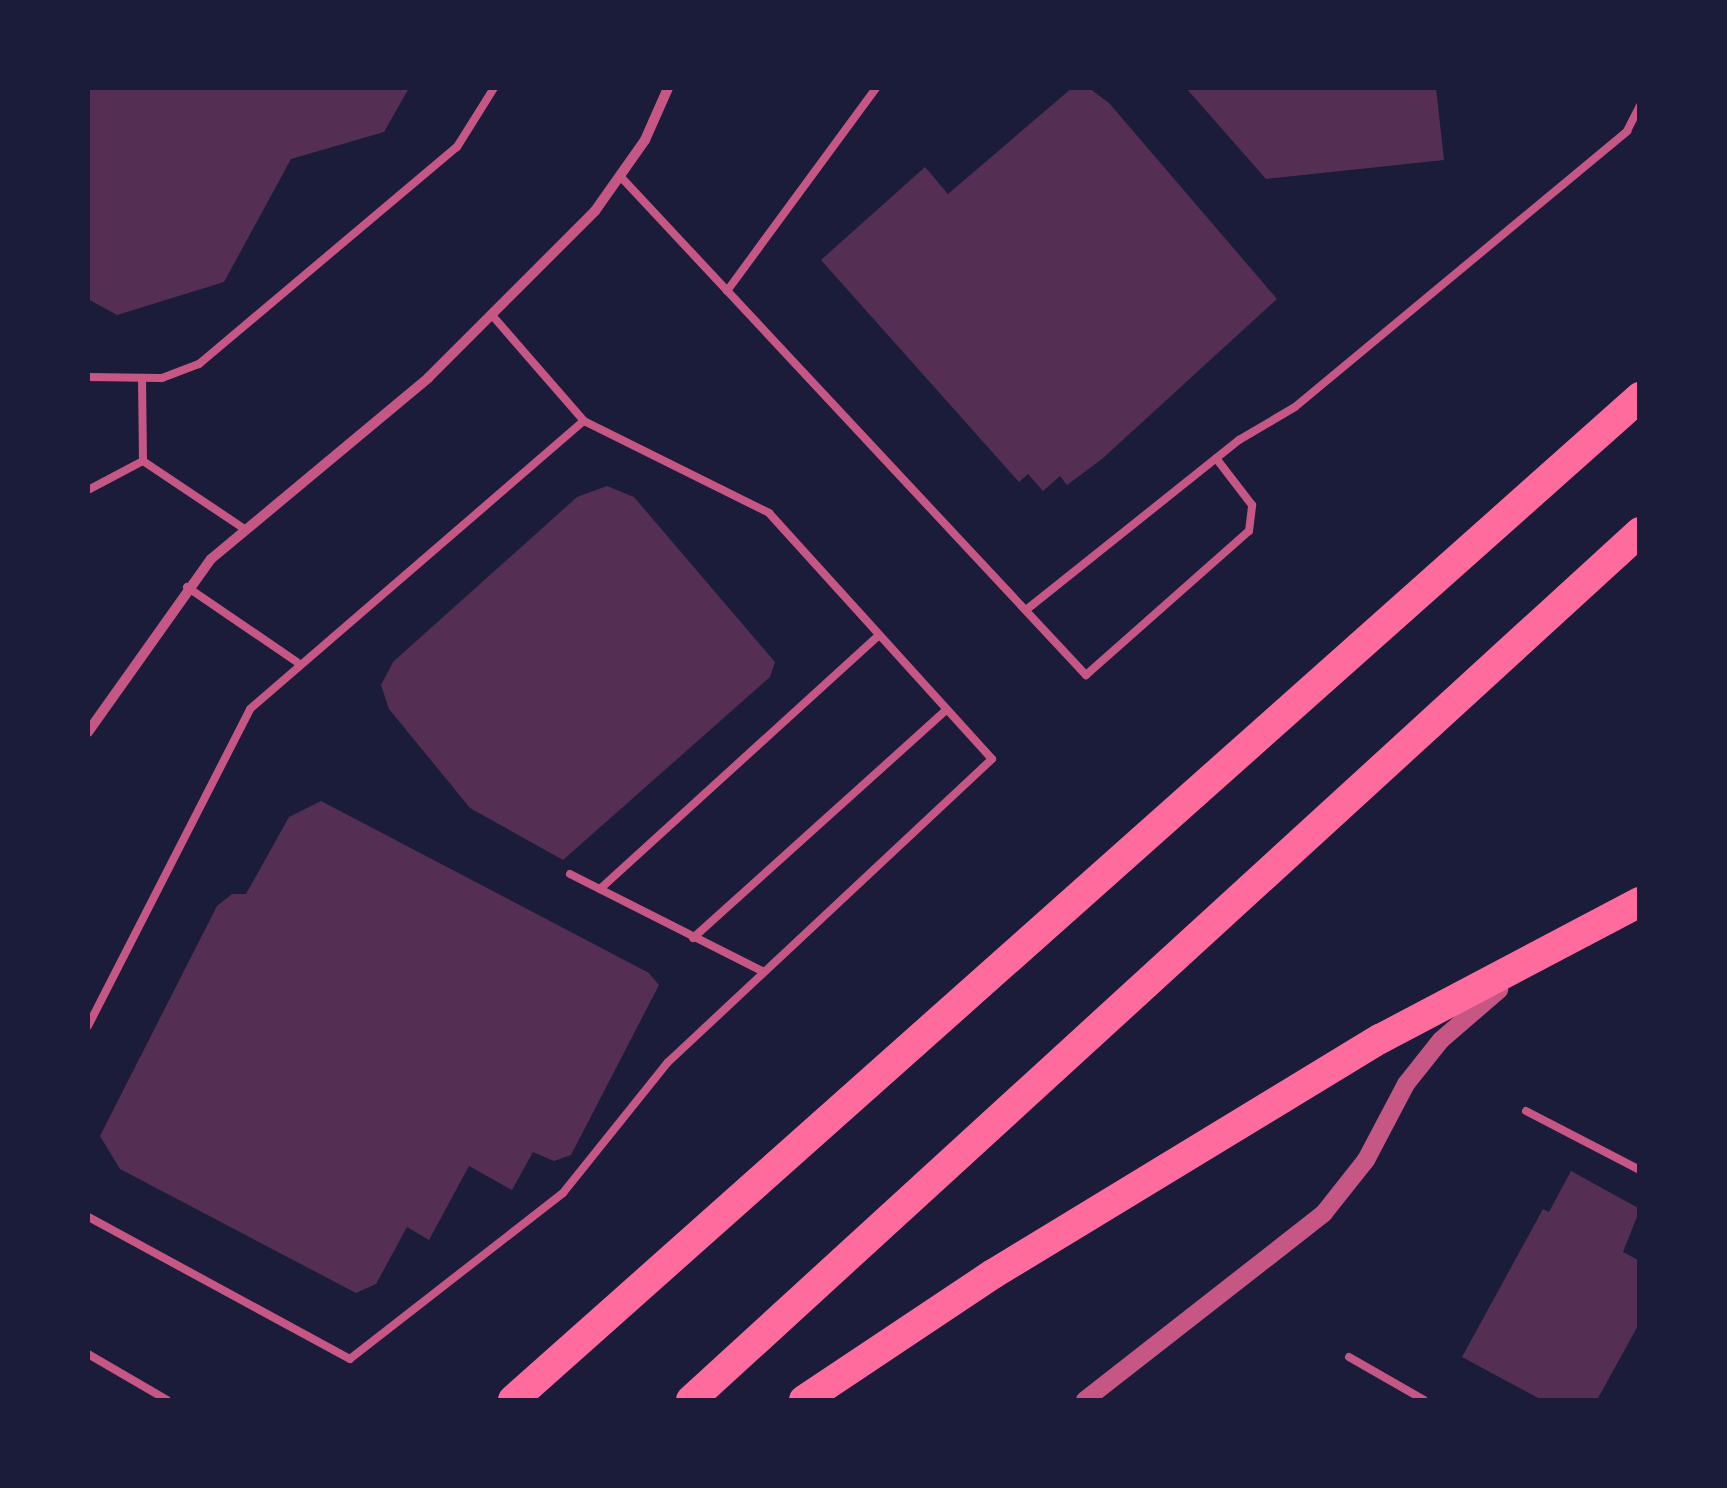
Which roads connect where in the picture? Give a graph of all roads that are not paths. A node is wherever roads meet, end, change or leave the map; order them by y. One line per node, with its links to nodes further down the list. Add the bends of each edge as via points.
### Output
1 (494, 88): 9 (lane, via 457,147 199,364)
2 (668, 88): 5 (street)
3 (876, 88): 6 (lane)
4 (1640, 106): 12 (lane, via 1627,131 1296,407)
5 (620, 176): 6 (lane); 7 (street, via 595,211)
6 (727, 291): 18 (lane)
7 (491, 314): 11 (lane); 15 (street, via 428,378)
8 (88, 378): 9 (lane)
9 (142, 379): 13 (lane)
10 (1640, 397): 35 (highway)
11 (584, 421): 19 (lane, via 769,513); 20 (lane)
12 (1216, 458): 18 (lane); 18 (lane, via 1252,505 1249,531 1086,675)
13 (143, 461): 14 (lane); 15 (lane)
14 (88, 490)
15 (246, 530): 17 (street)
16 (1640, 532): 36 (highway)
17 (187, 587): 20 (lane); 22 (street)
18 (1026, 610)
19 (879, 635): 21 (lane); 24 (lane)
20 (298, 662): 28 (lane, via 250,709)
21 (946, 710): 26 (lane); 27 (lane, via 992,759)
22 (88, 732)
23 (570, 874): 24 (lane)
24 (600, 889): 26 (lane)
25 (1640, 902): 37 (highway, via 1380,1039 993,1274); 38 (street, via 1490,995 1406,1084 1345,1192)
26 (693, 938): 27 (lane)
27 (764, 972): 31 (lane, via 668,1062 563,1193 350,1359)
28 (88, 1026)
29 (1526, 1112): 30 (lane)
30 (1640, 1170)
31 (88, 1217)
32 (88, 1354): 34 (lane)
33 (1349, 1357): 39 (lane)
34 (167, 1400)
35 (513, 1400)
36 (691, 1400)
37 (804, 1400)
38 (1084, 1400)
39 (1424, 1400)

